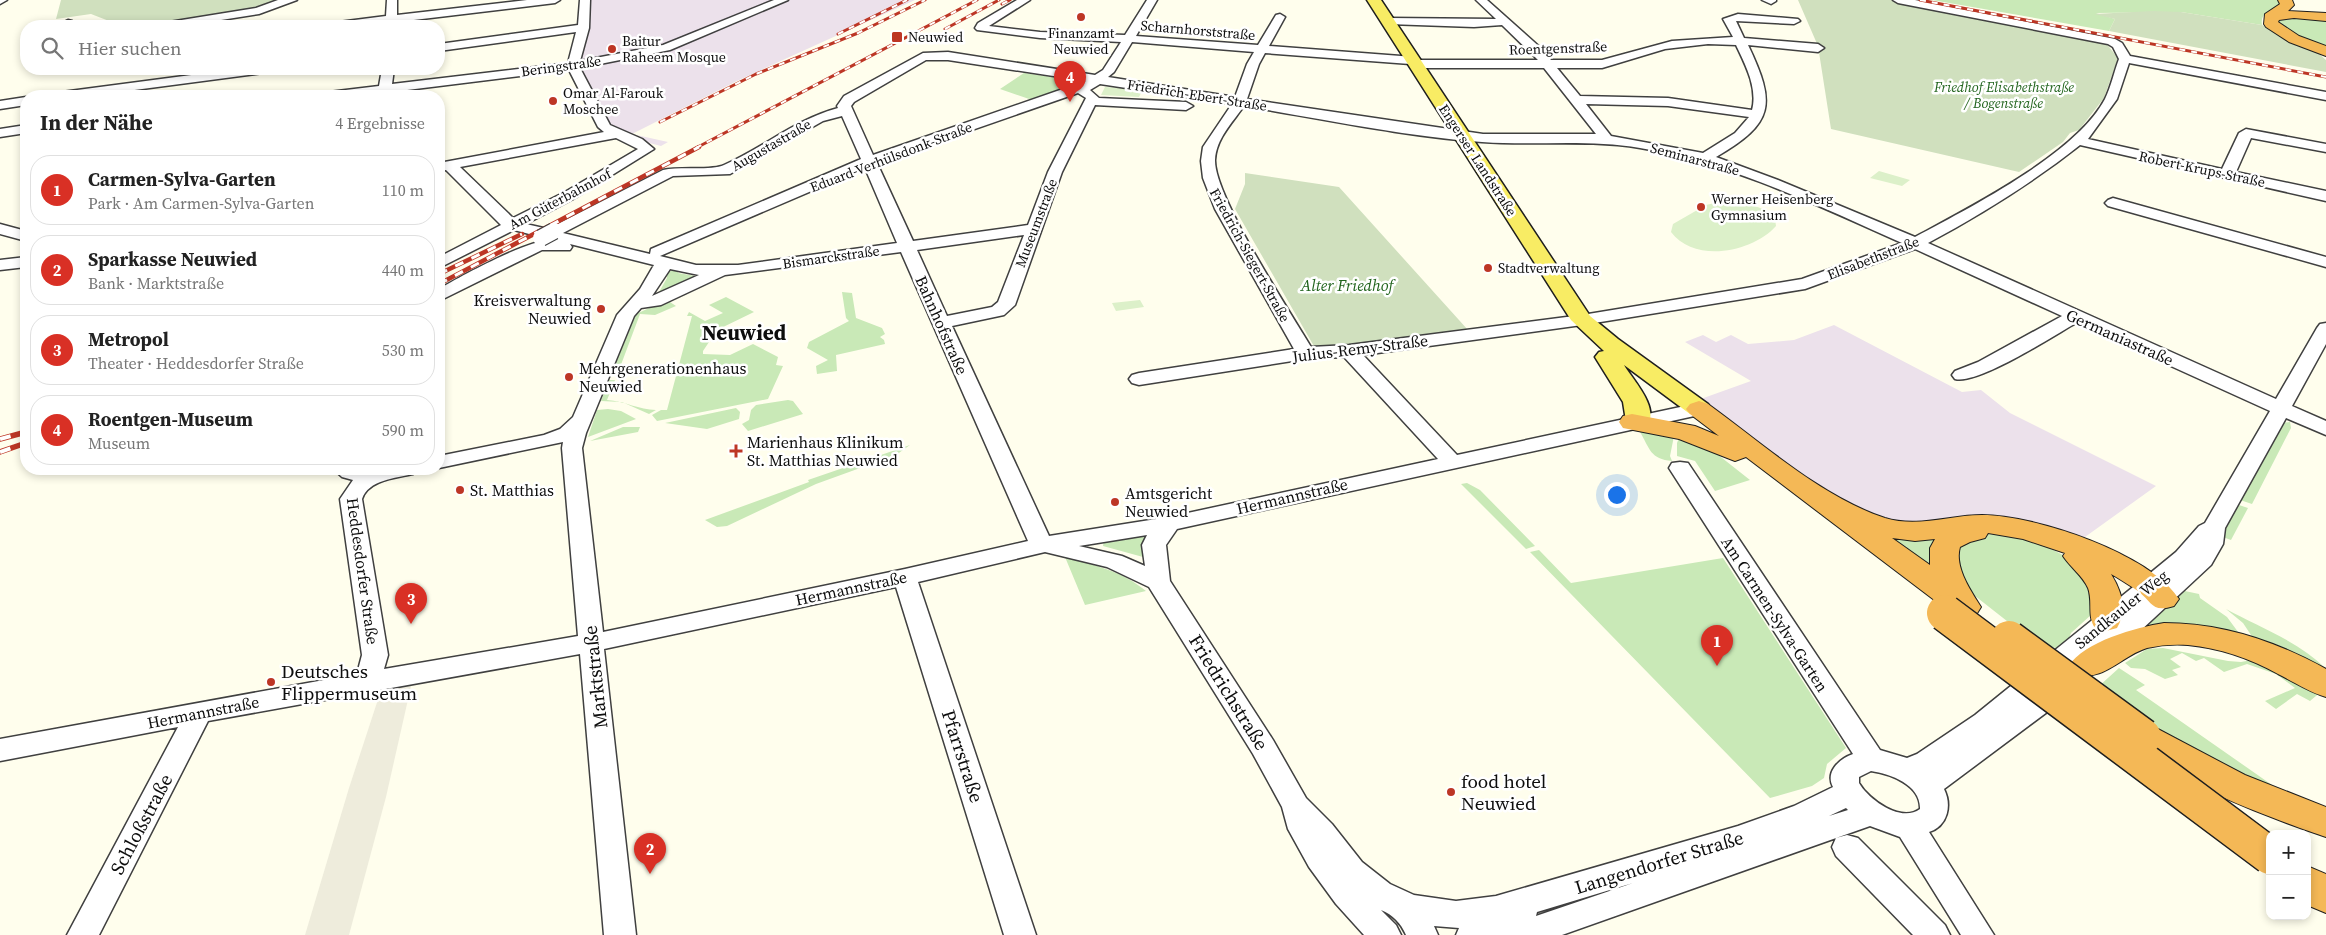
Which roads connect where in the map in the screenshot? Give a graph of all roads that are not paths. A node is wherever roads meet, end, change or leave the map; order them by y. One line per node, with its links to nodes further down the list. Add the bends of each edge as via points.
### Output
1 (292, 0): 15 (street)
2 (392, 0): 21 (street)
3 (554, 0): 13 (street)
4 (585, 0): 26 (street)
5 (783, 0): 37 (street, Beringstraße, via 666,48)
6 (1024, 0): 27 (street, Scharnhorststraße, via 981,28)
7 (1152, 0): 27 (street)
8 (1374, 0): 24 (main road, Engerser Landstraße)
9 (1481, 0): 25 (street)
10 (1898, 0): 34 (street, via 2111,41 2118,45)
11 (2286, 0): 17 (highway, via 2287,5 2273,12)
12 (2296, 0): 14 (highway)
13 (511, 2): 22 (street)
14 (2322, 7)
15 (259, 11): 19 (street); 20 (street)
16 (1280, 17): 31 (street, Friedrich-Siegert-Straße)
17 (2271, 17): 18 (highway, via 2294,14); 32 (highway, via 2271,24 2282,32)
18 (2326, 17)
19 (201, 20)
20 (245, 20)
21 (391, 20)
22 (408, 20)
23 (1794, 21): 28 (street, via 1732,17 1730,19)
24 (1388, 22): 25 (street); 35 (main road, Engerser Landstraße)
25 (1505, 22): 36 (street, via 1535,48)
26 (583, 28): 29 (street); 37 (street)
27 (1130, 39): 31 (street, Scharnhorststraße); 41 (street, via 1108,72)
28 (1741, 42): 30 (street, Roentgenstraße); 36 (street, Roentgenstraße, via 1678,43 1611,62); 54 (street, via 1760,94 1761,104)
29 (445, 45)
30 (1818, 48)
31 (1260, 50): 35 (street, Scharnhorststraße); 52 (street, Friedrich-Siegert-Straße)
32 (2326, 51)
33 (933, 55): 41 (street, Friedrich-Ebert-Straße); 53 (street, Augustastraße, via 917,60)
34 (2125, 59): 47 (street); 60 (street, Elisabethstraße, via 2111,99)
35 (1415, 63): 36 (street, Roentgenstraße); 58 (main road, Engerser Landstraße)
36 (1548, 65): 49 (street)
37 (573, 66): 46 (street, Beringstraße); 57 (street, via 605,127)
38 (191, 75): 43 (street)
39 (202, 75): 44 (street)
40 (387, 75): 45 (street)
41 (1098, 80): 42 (street, Eduard-Verhülsdonk-Straße); 52 (street, Friedrich-Ebert-Straße)
42 (1080, 89): 48 (street, via 1093,95); 63 (street, Eduard-Verhülsdonk-Straße)
43 (99, 90)
44 (194, 90)
45 (384, 90)
46 (405, 90)
47 (2326, 96)
48 (1092, 100): 52 (street); 72 (street, Museumstraße, via 1055,172)
49 (1576, 100): 54 (street, via 1668,102); 59 (street)
50 (20, 102): 51 (street)
51 (0, 105)
52 (1238, 105): 58 (street, Friedrich-Ebert-Straße); 92 (street, Friedrich-Siegert-Straße, via 1210,147 1210,178 1236,233)
53 (845, 108): 63 (street, Bahnhofstraße); 68 (street, Augustastraße, via 818,118 727,170 670,172)
54 (1756, 114): 62 (street, via 1737,139)
55 (20, 130): 56 (street)
56 (0, 133)
57 (615, 134): 64 (street); 70 (street, Am Güterbahnhof, via 647,149 615,170)
58 (1462, 136): 59 (street, Seminarstraße); 88 (main road, Engerser Landstraße)
59 (1605, 139): 62 (street, Seminarstraße)
60 (2079, 141): 66 (street, Robert-Krups-Straße); 75 (street, Elisabethstraße, via 2020,184)
61 (2326, 148): 66 (street, via 2246,132)
62 (1705, 158): 75 (street, Seminarstraße, via 1773,183)
63 (869, 162): 76 (street, Bahnhofstraße); 77 (street, Eduard-Verhülsdonk-Straße)
64 (445, 166)
65 (445, 167): 70 (street)
66 (2227, 175): 67 (street, Robert-Krups-Straße)
67 (2326, 196)
68 (611, 203): 74 (street, Augustastraße); 77 (street, Augustastraße, via 570,231)
69 (2113, 203): 79 (street)
70 (512, 224): 77 (street); 78 (street, Am Güterbahnhof)
71 (0, 229): 73 (street)
72 (1032, 229): 76 (street, Bismarckstraße); 89 (street, Museumstraße, via 1003,308)
73 (20, 234)
74 (546, 238): 85 (street, Augustastraße); 86 (street, via 640,265 642,269 634,290)
75 (1915, 244): 87 (street, Germaniastraße); 88 (street, Elisabethstraße, via 1805,284)
76 (906, 246): 84 (street, Bismarckstraße); 89 (street, Bahnhofstraße)
77 (657, 258): 84 (street, via 700,271); 86 (street, Marktstraße, via 659,269)
78 (445, 260)
79 (2326, 262)
80 (20, 263): 81 (street)
81 (0, 266)
82 (20, 267): 83 (street)
83 (0, 270)
84 (719, 272): 86 (street, Bismarckstraße, via 665,297)
85 (445, 293)
86 (640, 299): 98 (street, Marktstraße, via 623,322)
87 (2074, 316): 94 (street, via 1985,366); 97 (street, Germaniastraße)
88 (1582, 320): 91 (street, Julius-Remy-Straße); 93 (main road, Engerser Landstraße, via 1586,334); 96 (main road, Engerser Landstraße)
89 (941, 323): 112 (street, Bahnhofstraße)
90 (2326, 328): 97 (street, Sandkauler Weg)
91 (1349, 351): 92 (street, Julius-Remy-Straße); 105 (street)
92 (1305, 353): 95 (street, Julius-Remy-Straße)
93 (1607, 357): 96 (main road, Engerser Landstraße); 99 (main road, via 1632,397 1638,411)
94 (1962, 375)
95 (1139, 379)
96 (1690, 410): 99 (street, Hermannstraße); 102 (highway); 110 (highway)
97 (2282, 410): 100 (street, Germaniastraße); 116 (street, Sandkauler Weg, via 2214,528 2207,555)
98 (581, 420): 101 (street, via 562,436); 103 (street, Marktstraße)
99 (1635, 422): 102 (highway, via 1686,432); 105 (street, Hermannstraße)
100 (2326, 429)
101 (543, 442): 103 (street); 104 (street)
102 (1735, 453): 117 (highway)
103 (572, 454): 119 (street, Marktstraße)
104 (445, 461)
105 (1451, 461): 111 (street, Hermannstraße)
106 (1680, 468): 126 (street, Am Carmen-Sylva-Garten)
107 (337, 475): 109 (street, Heddesdorfer Straße, via 339,485)
108 (384, 475): 109 (street, via 368,481)
109 (354, 492): 121 (street, Heddesdorfer Straße, via 351,499 375,655)
110 (1820, 500): 116 (highway, via 1875,524 1904,531 1923,532 1982,524 2024,528 2052,536 2108,561); 117 (highway)
111 (1169, 524): 112 (street, Hermannstraße); 115 (street, Friedrichstraße, via 1154,545)
112 (1041, 545): 114 (street, Hermannstraße); 115 (street, via 1114,561)
113 (2078, 556): 116 (highway); 117 (highway, via 2020,533 1987,530 1959,534 1948,542 1942,559); 118 (highway, via 2098,576 2105,589 2108,604)
114 (905, 577): 119 (street, Hermannstraße); 141 (street, Pfarrstraße)
115 (1158, 581): 129 (street, Friedrichstraße, via 1238,704)
116 (2156, 587): 118 (street, Sandkauler Weg); 120 (street, Sandkauler Weg)
117 (1955, 610): 131 (highway, bridge, via 2172,755 2238,790); 134 (highway, bridge)
118 (2106, 620): 123 (street, Sandkauler Weg)
119 (592, 643): 121 (street, Hermannstraße); 140 (street, Marktstraße)
120 (2086, 666): 122 (highway, via 2132,641 2156,635 2194,635 2237,644 2278,658); 123 (street, Sandkauler Weg)
121 (368, 681): 124 (street, Hermannstraße)
122 (2326, 685)
123 (2034, 696): 127 (street, via 1984,746 1941,774)
124 (199, 713): 125 (street, Hermannstraße); 139 (street, Schloßstraße)
125 (0, 750)
126 (1871, 760): 127 (street, via 1883,761); 128 (street, via 1851,766 1845,773)
127 (1917, 778): 132 (street, via 1935,802 1933,815 1919,824)
128 (1848, 792): 130 (street); 137 (street, Langendorfer Straße, via 1829,804 1734,839)
129 (1296, 806): 138 (street, Friedrichstraße, via 1314,822 1354,876 1373,891); 142 (street, Friedrichstraße, via 1303,829 1338,884)
130 (1870, 814): 132 (street); 145 (street, Langendorfer Straße)
131 (2326, 822)
132 (1908, 826): 147 (street)
133 (1847, 847): 146 (street)
134 (2266, 853)
135 (2311, 885): 136 (highway)
136 (2326, 896)
137 (1537, 899): 138 (street, Friedrichstraße, via 1465,914 1429,912); 144 (street, Langendorfer Straße, via 1513,917)
138 (1398, 903): 143 (street, Friedrichstraße, via 1415,918)
139 (83, 935)
140 (620, 935)
141 (1020, 935)
142 (1385, 935)
143 (1422, 935)
144 (1472, 935)
145 (1522, 935)
146 (1934, 935)
147 (1978, 935)

